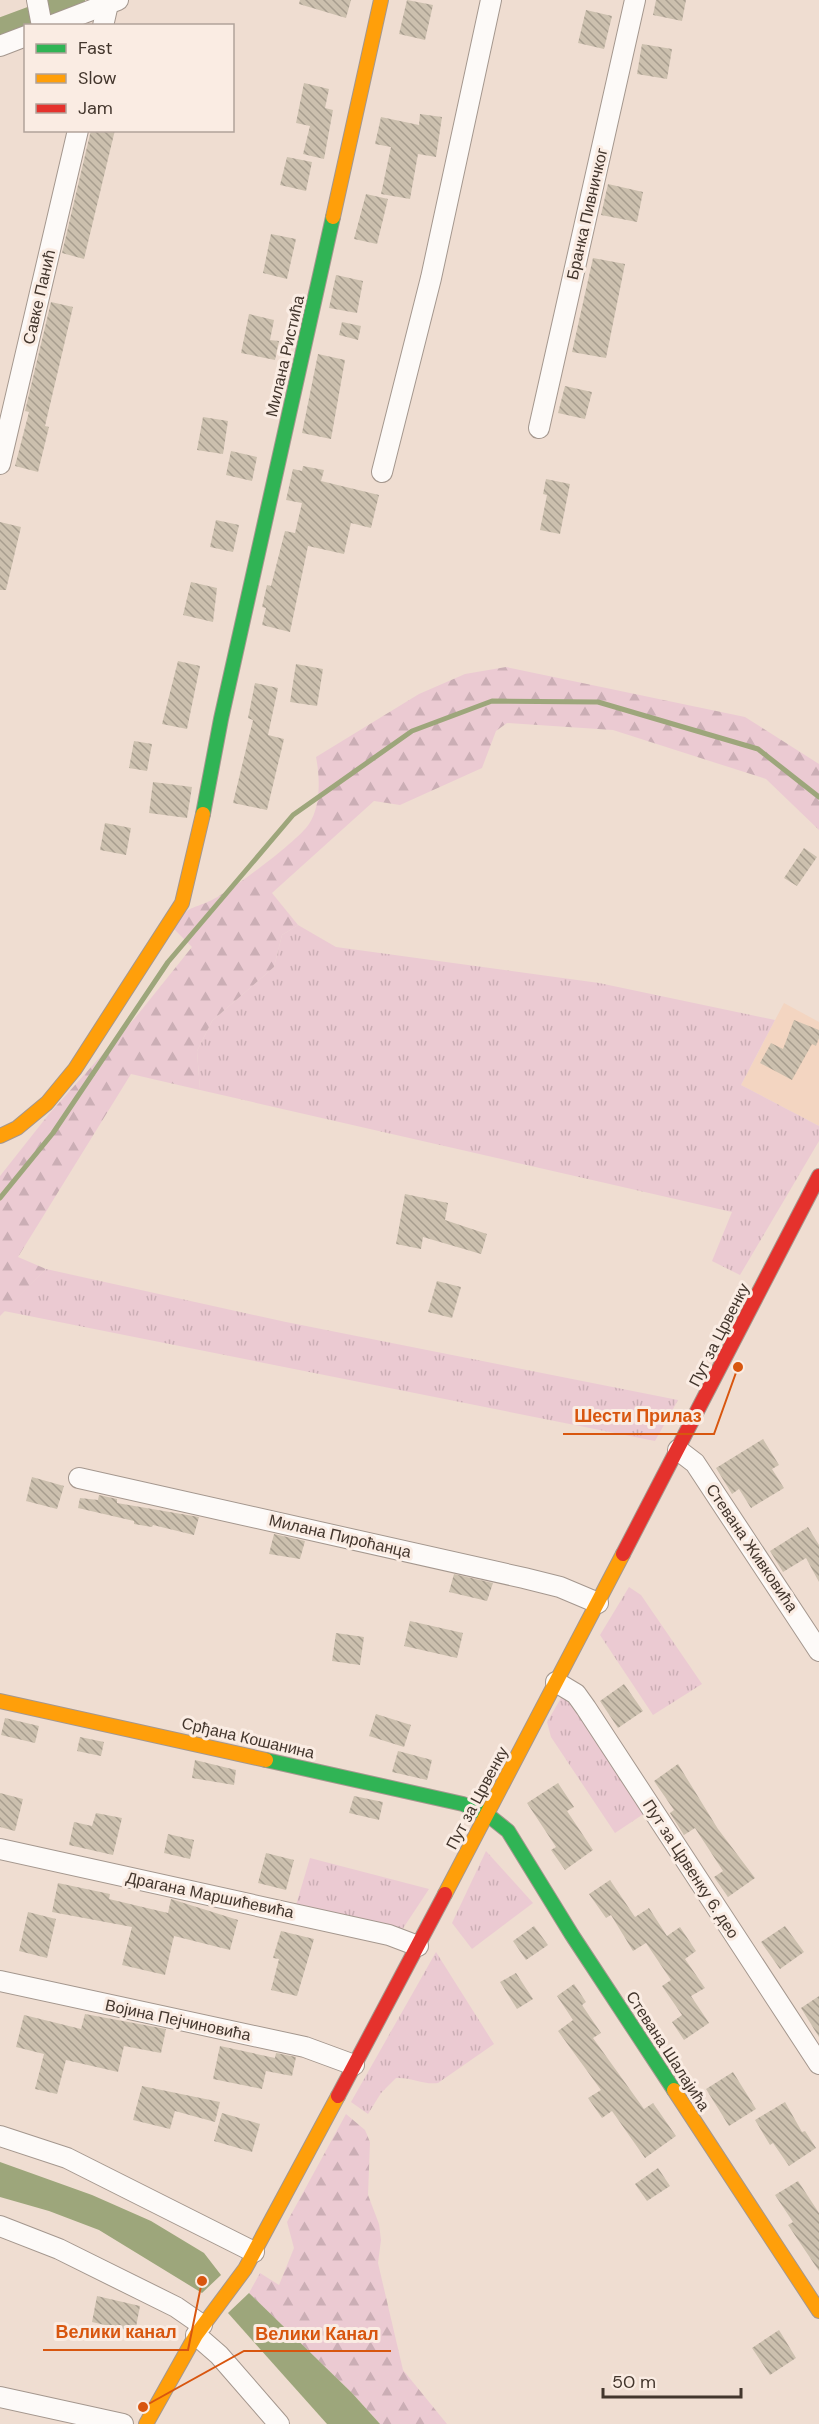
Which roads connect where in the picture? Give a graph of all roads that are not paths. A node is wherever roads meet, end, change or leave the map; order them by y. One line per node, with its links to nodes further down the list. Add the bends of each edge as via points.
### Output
1 (37, 0): 6 (street)
2 (381, 0): 15 (street, Милана Ристића, via 182,903 75,1069 47,1103 17,1128)
3 (491, 0): 14 (street, via 431,278)
4 (635, 0): 12 (street, Бранка Пивничког)
5 (113, 2): 7 (street); 8 (street)
6 (42, 24)
7 (55, 24)
8 (104, 24)
9 (24, 37): 10 (street)
10 (0, 46)
11 (78, 132): 13 (street, Савке Панић)
12 (539, 428)
13 (0, 464)
14 (382, 472)
15 (0, 1136)
16 (819, 1176): 17 (street, Пут за Црвенку)
17 (678, 1450): 19 (street, Пут за Црвенку); 20 (street, Стевана Живковића, via 699,1469)
18 (79, 1478): 19 (street, Милана Пироћанца, via 524,1578)
19 (598, 1603): 21 (street, Пут за Црвенку)
20 (819, 1651)
21 (556, 1682): 23 (street, Пут за Црвенку); 27 (street, Пут за Црвенку 6. део, via 576,1694 586,1708)
22 (0, 1701): 23 (street, Срђана Кошанина, via 386,1787)
23 (487, 1814): 25 (street, Пут за Црвенку); 32 (street, Стевана Шалајића, via 508,1831)
24 (0, 1849): 25 (street, Драгана Маршићевића, via 388,1935)
25 (418, 1946): 28 (street, Пут за Црвенку)
26 (0, 1981): 28 (street, Војина Пејчиновића, via 305,2047)
27 (819, 2064)
28 (354, 2065): 31 (street, Пут за Црвенку)
29 (0, 2136): 31 (street, via 67,2158)
30 (0, 2226): 33 (street, via 69,2253 176,2307)
31 (254, 2252): 33 (street, Пут за Црвенку)
32 (819, 2312)
33 (199, 2330): 36 (street, Пут за Црвенку); 37 (street)
34 (0, 2397): 35 (street)
35 (123, 2424)
36 (146, 2424)
37 (279, 2424)

